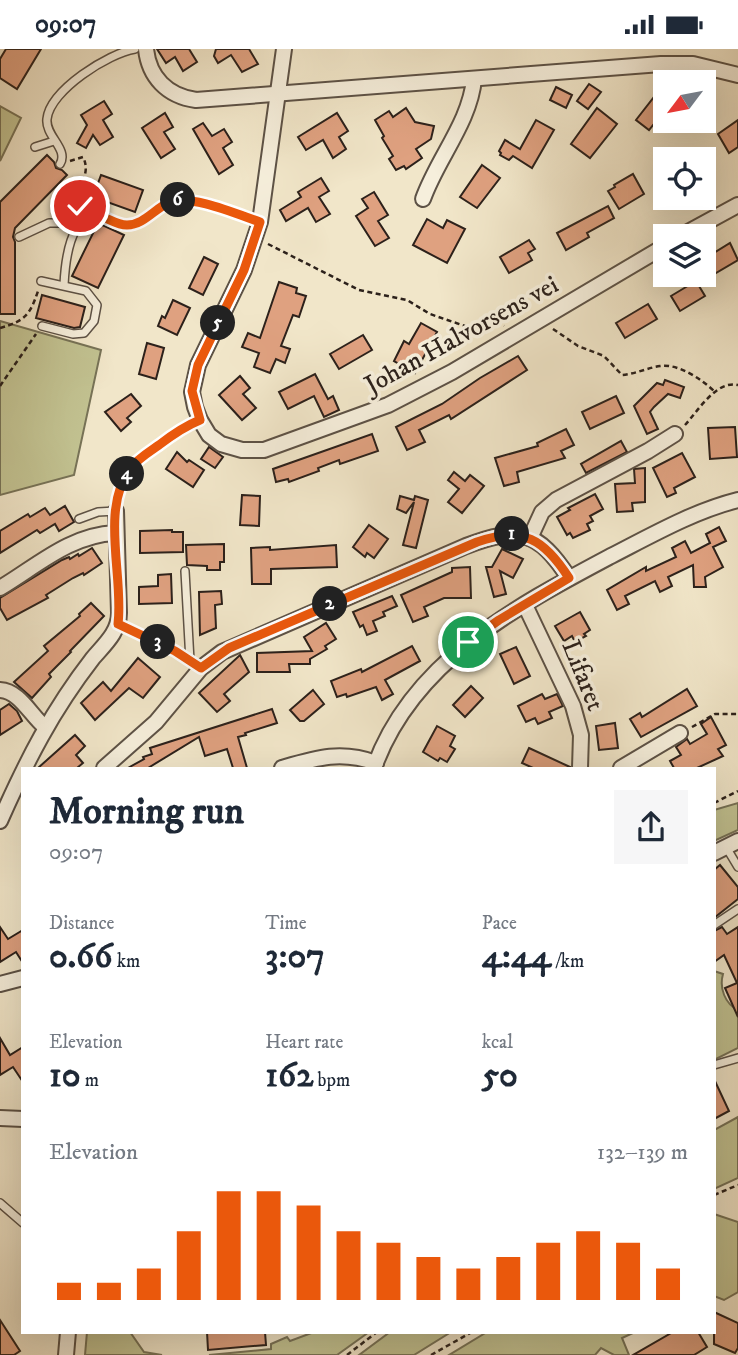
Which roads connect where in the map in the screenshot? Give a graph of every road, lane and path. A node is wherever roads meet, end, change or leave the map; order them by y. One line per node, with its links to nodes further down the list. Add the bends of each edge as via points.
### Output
1 (135, 49): 7 (lane, via 105,59 60,95 47,118)
2 (146, 49): 6 (street, via 157,79 185,98)
3 (284, 49): 6 (street)
4 (738, 75): 5 (street, via 693,64 671,64)
5 (474, 79): 6 (street); 11 (street, via 456,131)
6 (277, 93): 14 (street)
7 (54, 141): 8 (lane); 10 (lane, via 62,153)
8 (35, 147)
9 (69, 161): 13 (path, via 85,160 78,193)
10 (60, 164)
11 (423, 199)
12 (738, 205): 15 (street)
13 (85, 217): 14 (lane, via 97,215 128,225 179,200); 16 (lane)
14 (260, 222): 18 (street)
15 (703, 224)
16 (77, 226): 17 (lane, via 49,223); 21 (lane)
17 (19, 237)
18 (255, 240): 25 (path, via 359,290 407,300 430,314 466,326 500,324); 29 (street, via 198,365 192,391)
19 (653, 253): 22 (street, Johan Halvorsens vei)
20 (41, 281): 21 (lane); 24 (path, via 25,317)
21 (64, 285): 23 (lane, via 92,295 97,305 94,321 79,334)
22 (544, 319): 25 (street, Johan Halvorsens vei); 28 (path, via 578,346 604,356 622,375 670,366)
23 (42, 326): 27 (path)
24 (0, 328)
25 (512, 337): 29 (street, Johan Halvorsens vei, via 388,405 264,450 222,444 209,435)
26 (738, 385): 28 (path, via 725,385)
27 (0, 386)
28 (715, 392): 30 (path)
29 (200, 420): 32 (path, via 132,466 120,489)
30 (675, 434): 35 (street, via 556,500 542,512)
31 (738, 500): 37 (street, via 692,516)
32 (116, 511): 33 (lane); 34 (street)
33 (79, 519)
34 (115, 533): 38 (street, via 76,541); 40 (street)
35 (530, 538): 37 (street, via 551,554); 42 (street, via 501,534 466,546)
36 (185, 571): 42 (lane)
37 (569, 578): 39 (street)
38 (0, 588)
39 (525, 605): 47 (street, via 476,636 439,668 403,713); 51 (street, Lifaret, via 575,715 582,747)
40 (118, 624): 41 (path); 45 (street)
41 (175, 651): 42 (lane)
42 (195, 664): 49 (street, via 156,722)
43 (0, 690): 45 (street, via 15,696)
44 (738, 714): 46 (path, via 712,715)
45 (45, 727): 48 (street)
46 (680, 733): 52 (street)
47 (375, 766): 50 (street, via 337,755)
48 (23, 767)
49 (105, 767)
50 (286, 767)
51 (580, 767)
52 (623, 767)
53 (21, 771): 56 (street)
54 (738, 792): 55 (path)
55 (716, 802)
56 (0, 821)
57 (726, 847): 58 (lane)
58 (738, 867)
59 (738, 909): 60 (lane)
60 (716, 924)
61 (21, 979): 62 (street)
62 (0, 984)
63 (738, 1058): 64 (lane)
64 (716, 1064)
65 (0, 1118): 66 (street)
66 (21, 1119)
67 (738, 1185): 68 (path)
68 (716, 1194)
69 (0, 1203): 70 (lane)
70 (21, 1221)
71 (68, 1334): 74 (street)
72 (374, 1334): 75 (path)
73 (468, 1334): 76 (path)
74 (66, 1355)
75 (347, 1355)
76 (431, 1355)

